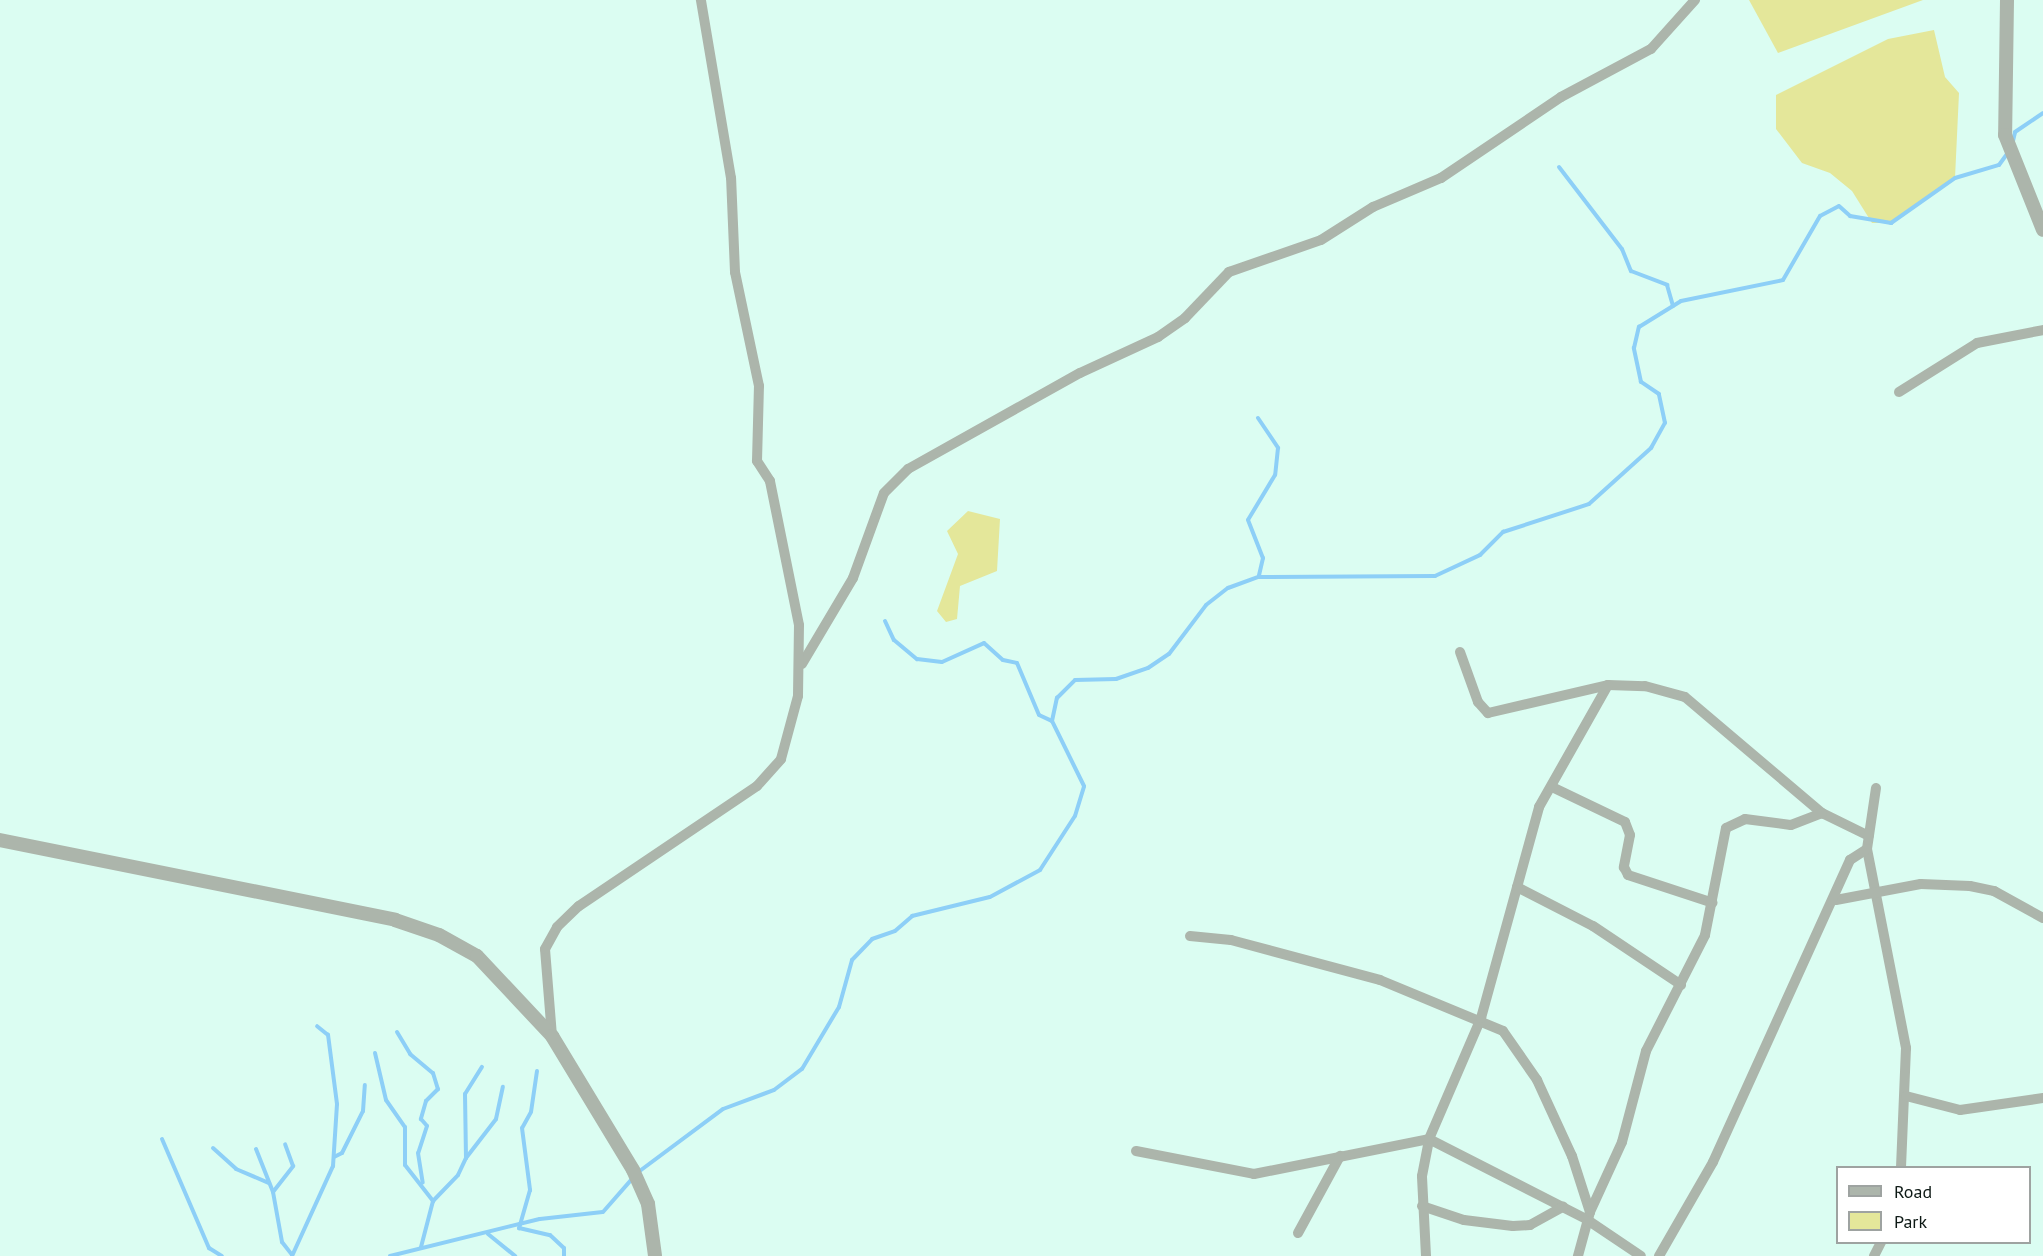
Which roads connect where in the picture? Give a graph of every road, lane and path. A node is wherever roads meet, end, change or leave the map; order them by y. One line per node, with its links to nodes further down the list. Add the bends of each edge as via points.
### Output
1 (702, 0): 8 (street, via 731,178 735,272 759,386 757,461 775,504)
2 (1695, 0): 8 (street, via 1651,49 1561,97 1441,178 1372,207 1321,240 1229,272 1185,318 1158,337 1080,373 908,469 884,493 853,578)
3 (2007, 0): 4 (street, via 2005,135)
4 (2043, 230)
5 (2043, 330): 6 (street, via 1977,343)
6 (1899, 392)
7 (1460, 652): 9 (street, via 1478,702 1488,713)
8 (801, 664): 24 (street, via 781,759 758,786 579,906 557,927 545,949)
9 (1608, 685): 10 (street); 12 (street, via 1645,686 1685,697)
10 (1552, 787): 16 (street, via 1539,807); 19 (street, via 1625,822 1630,835 1624,867 1628,876)
11 (1876, 788): 13 (street)
12 (1822, 813): 13 (street); 19 (street, via 1791,825 1732,822 1719,852)
13 (1869, 836): 15 (street)
14 (0, 840): 24 (street, via 240,886 439,935 477,957)
15 (1867, 849): 17 (street); 18 (street, via 1850,860)
16 (1517, 887): 22 (street, via 1593,926); 23 (street)
17 (1874, 892): 18 (street); 20 (street, via 1922,884 1970,886 1994,891); 25 (street, via 1900,1015)
18 (1836, 900): 39 (street, via 1713,1161)
19 (1713, 903): 22 (street, via 1694,964)
20 (2043, 918)
21 (1190, 936): 23 (street, via 1231,940 1380,980)
22 (1680, 985): 33 (street, via 1646,1051 1622,1142)
23 (1481, 1018): 27 (street); 33 (street, via 1503,1031 1559,1122)
24 (552, 1036): 35 (street, via 643,1188)
25 (1906, 1096): 26 (street, via 1960,1110); 30 (street)
26 (2043, 1098)
27 (1429, 1139): 29 (street); 31 (street); 32 (street)
28 (1136, 1151): 29 (street, via 1254,1174)
29 (1340, 1156): 34 (street)
30 (1901, 1166)
31 (1422, 1206): 32 (street, via 1464,1220 1513,1226 1537,1222); 36 (street)
32 (1563, 1206): 33 (street)
33 (1588, 1215): 37 (street); 38 (street)
34 (1298, 1233)
35 (655, 1256)
36 (1426, 1256)
37 (1578, 1256)
38 (1641, 1256)
39 (1659, 1256)

